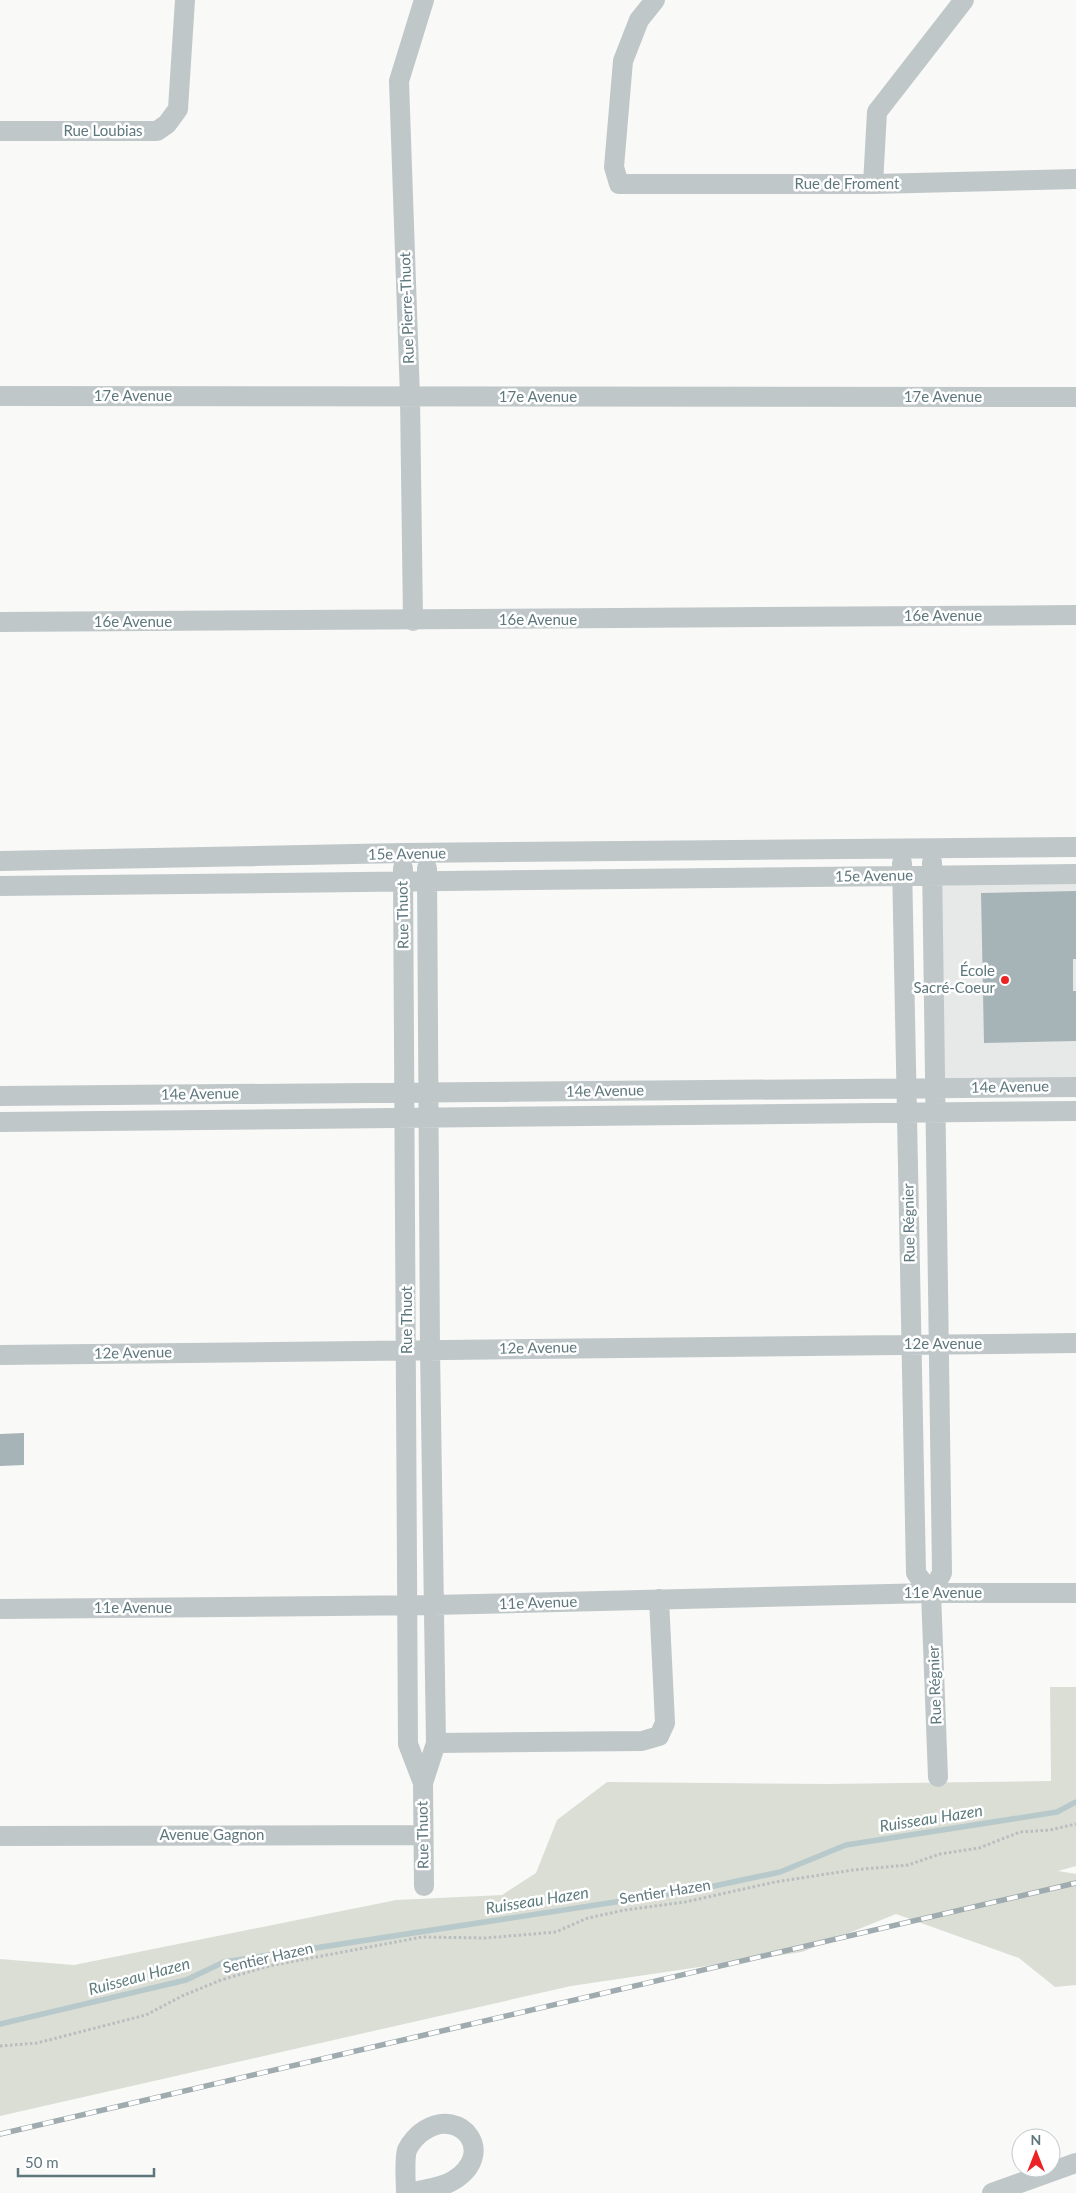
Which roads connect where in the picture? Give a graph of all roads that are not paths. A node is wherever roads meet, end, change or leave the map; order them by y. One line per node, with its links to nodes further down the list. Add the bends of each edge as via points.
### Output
1 (185, 0): 5 (street, Rue Loubias, via 178,109 167,124 157,131)
2 (424, 0): 9 (street, Rue Pierre-Thuot, via 399,81)
3 (656, 0): 7 (street, Rue de Froment, via 639,20 623,61 614,167 619,184)
4 (964, 0): 7 (street, via 877,112)
5 (0, 131)
6 (1076, 179): 7 (street, Rue de Froment)
7 (873, 184)
8 (0, 396): 9 (street, 17e Avenue)
9 (410, 397): 10 (street, 17e Avenue); 12 (street, Rue Pierre-Thuot)
10 (1076, 397)
11 (1076, 615): 12 (street, 16e Avenue)
12 (413, 621): 13 (street, 16e Avenue)
13 (0, 622)
14 (1076, 847): 16 (street, 15e Avenue)
15 (902, 848): 16 (street, 15e Avenue); 17 (street, 15e Avenue); 23 (street, Rue Régnier)
16 (932, 848): 24 (street, Rue Régnier)
17 (673, 851): 19 (street, 15e Avenue); 25 (street)
18 (403, 853): 19 (street, 15e Avenue); 20 (street, 15e Avenue); 26 (street, Rue Thuot)
19 (427, 853): 27 (street, Rue Thuot)
20 (141, 858): 21 (street, 15e Avenue); 28 (street)
21 (0, 861)
22 (1076, 874): 24 (street, 15e Avenue)
23 (902, 875): 24 (street, 15e Avenue); 25 (street, 15e Avenue); 31 (street, Rue Régnier)
24 (932, 875): 32 (street, Rue Régnier)
25 (672, 878): 27 (street, 15e Avenue)
26 (403, 881): 27 (street, 15e Avenue); 28 (street, 15e Avenue); 33 (street, Rue Thuot)
27 (427, 881): 34 (street, Rue Thuot)
28 (141, 885): 29 (street, 15e Avenue)
29 (0, 886)
30 (1076, 1087): 32 (street, 14e Avenue)
31 (906, 1088): 32 (street, 14e Avenue); 34 (street, 14e Avenue); 38 (street, Rue Régnier)
32 (936, 1088): 39 (street, Rue Régnier)
33 (405, 1093): 34 (street, 14e Avenue); 35 (street, 14e Avenue); 40 (street, Rue Thuot)
34 (429, 1093): 41 (street, Rue Thuot)
35 (134, 1095): 36 (street, 14e Avenue); 42 (street)
36 (0, 1096)
37 (1076, 1112): 39 (street, 14e Avenue)
38 (907, 1113): 39 (street, 14e Avenue); 41 (street, 14e Avenue); 45 (street, Rue Régnier)
39 (936, 1113): 46 (street, Rue Régnier)
40 (405, 1118): 41 (street, 14e Avenue); 42 (street, 14e Avenue); 47 (street, Rue Thuot)
41 (429, 1118): 48 (street, Rue Thuot)
42 (135, 1121): 43 (street, 14e Avenue)
43 (0, 1122)
44 (1076, 1343): 46 (street, 12e Avenue)
45 (911, 1344): 46 (street, 12e Avenue); 48 (street, 12e Avenue); 50 (street, Rue Régnier, via 916,1573)
46 (939, 1344): 50 (street, Rue Régnier, via 942,1573)
47 (407, 1349): 48 (street, 12e Avenue); 49 (street, 12e Avenue); 54 (street, Rue Thuot)
48 (430, 1349): 53 (street, Rue Thuot)
49 (0, 1355)
50 (932, 1593): 51 (street, 11e Avenue); 52 (street, 11e Avenue); 57 (street, Rue Régnier)
51 (1076, 1593)
52 (659, 1599): 53 (street, 11e Avenue); 56 (street, via 664,1723 659,1736 642,1741)
53 (433, 1605): 54 (street, 11e Avenue); 56 (street, Rue Thuot)
54 (408, 1606): 55 (street, 11e Avenue); 58 (street, Rue Thuot, via 408,1744)
55 (0, 1609)
56 (436, 1743): 58 (street, Rue Thuot)
57 (938, 1777)
58 (423, 1783): 59 (street, Rue Thuot)
59 (423, 1835): 60 (street, Avenue Gagnon); 61 (street, Rue Thuot)
60 (0, 1836)
61 (424, 1886)
62 (1076, 2163): 63 (street)
63 (992, 2193)

